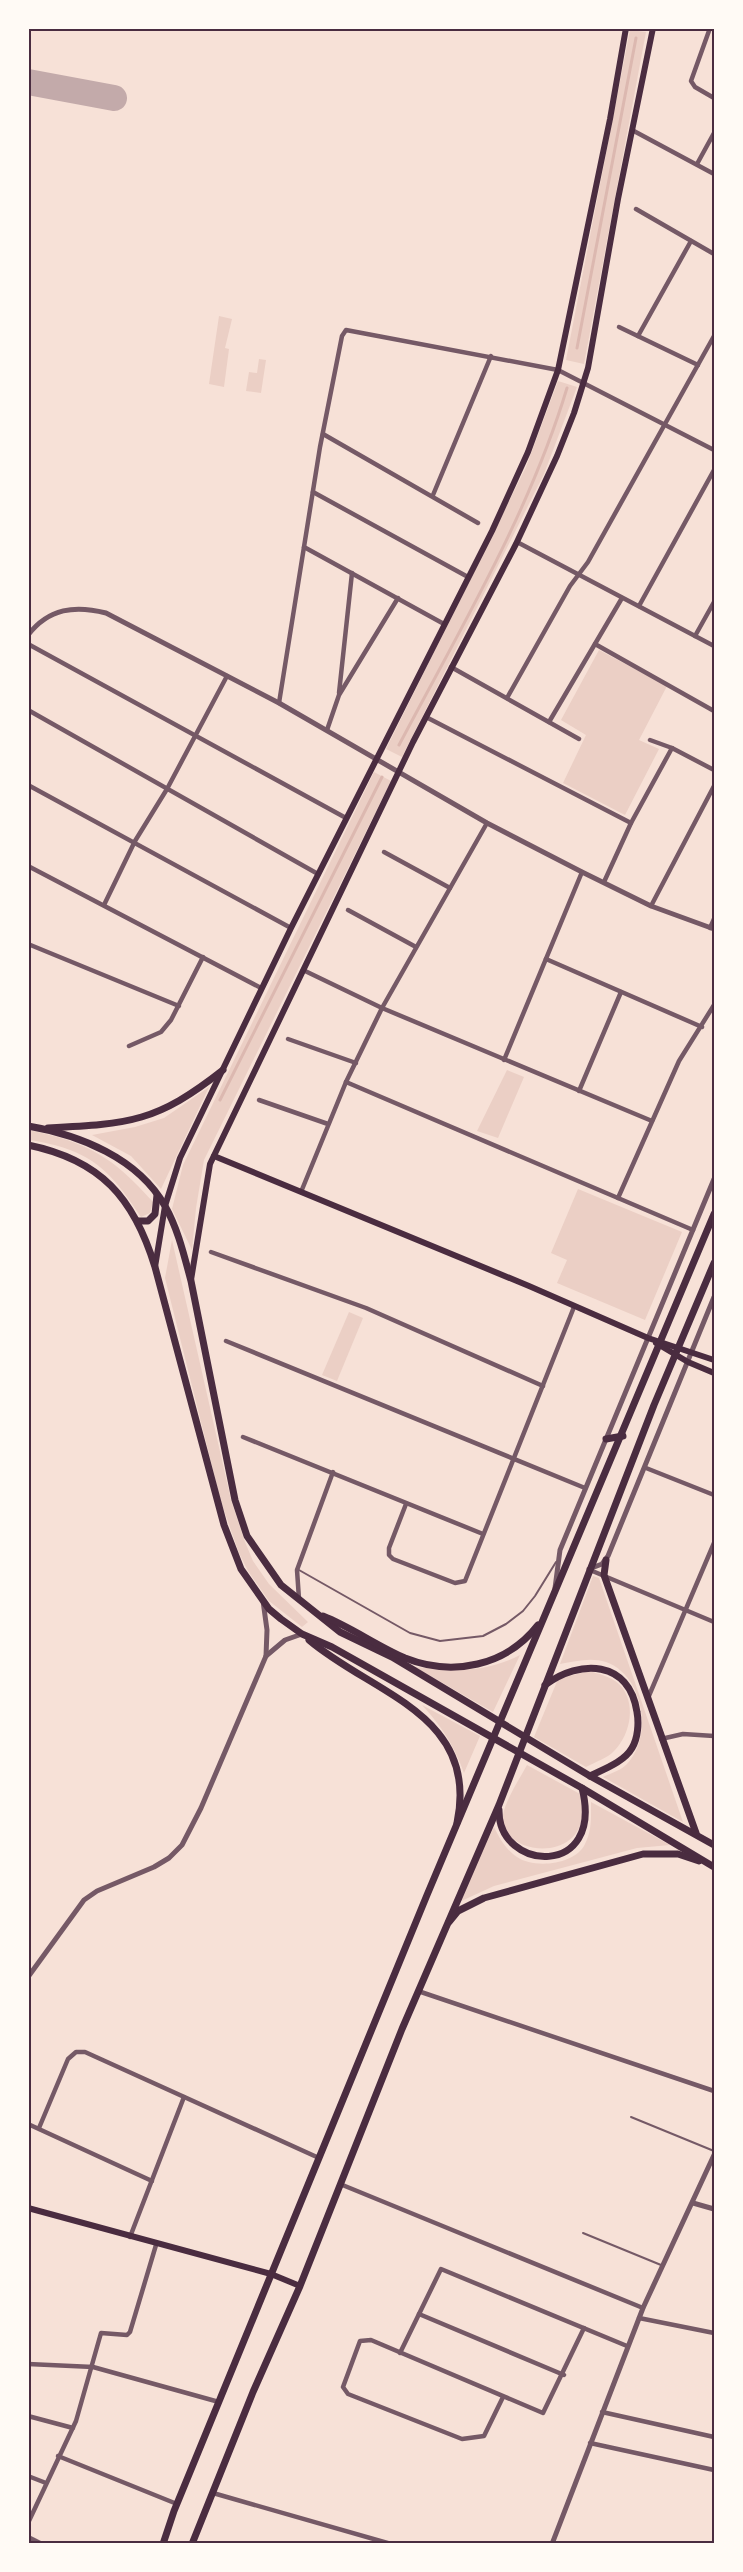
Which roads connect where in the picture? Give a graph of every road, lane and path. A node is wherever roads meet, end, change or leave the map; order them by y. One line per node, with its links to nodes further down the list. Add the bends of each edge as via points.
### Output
1 (626, 28): 17 (main road)
2 (652, 28): 5 (main road)
3 (710, 28): 4 (street, via 691,81)
4 (714, 98)
5 (632, 130): 7 (street); 18 (main road)
6 (714, 133): 7 (street)
7 (697, 164): 8 (street)
8 (714, 174)
9 (636, 209): 10 (street)
10 (691, 241): 11 (street); 13 (street)
11 (714, 254)
12 (619, 327): 13 (street)
13 (638, 336): 16 (street)
14 (714, 336): 16 (street)
15 (491, 356): 17 (street); 20 (street, via 346,330); 24 (street)
16 (698, 365): 19 (street)
17 (558, 369): 18 (street); 30 (main road, via 528,452)
18 (584, 381): 19 (street); 26 (main road, via 557,456)
19 (666, 423): 21 (street); 29 (street)
20 (323, 434): 23 (street); 24 (street)
21 (714, 450)
22 (714, 470): 34 (street)
23 (313, 492): 27 (street); 30 (street)
24 (433, 495): 25 (street)
25 (478, 523)
26 (517, 542): 29 (street); 41 (main road)
27 (304, 547): 28 (street); 45 (street)
28 (352, 573): 31 (street); 43 (street)
29 (579, 574): 32 (street); 44 (street)
30 (468, 577): 35 (main road)
31 (398, 598): 35 (street); 43 (street)
32 (622, 598): 34 (street); 38 (street)
33 (714, 602): 37 (street)
34 (639, 606): 37 (street)
35 (444, 624): 55 (main road)
36 (28, 634): 42 (street, via 56,611 80,608 106,613)
37 (695, 636): 40 (street)
38 (595, 644): 47 (street); 49 (street)
39 (28, 645): 51 (street)
40 (714, 646)
41 (451, 667): 44 (street); 48 (main road)
42 (227, 676): 45 (street); 51 (street)
43 (339, 695): 50 (street)
44 (507, 698): 49 (street)
45 (279, 704): 50 (street)
46 (28, 710): 60 (street)
47 (714, 711)
48 (426, 717): 57 (main road); 63 (street)
49 (549, 722): 52 (street)
50 (327, 730): 55 (street)
51 (195, 735): 60 (street); 61 (street)
52 (579, 739)
53 (650, 740): 54 (street)
54 (672, 748): 56 (street); 63 (street)
55 (377, 758): 57 (street); 61 (main road)
56 (714, 770)
57 (399, 772): 62 (street); 81 (main road)
58 (28, 784): 64 (street)
59 (714, 786): 72 (street)
60 (167, 789): 64 (street); 68 (street)
61 (346, 818): 68 (main road)
62 (487, 823): 67 (street); 70 (street)
63 (631, 823): 69 (street)
64 (135, 842): 71 (street); 75 (street)
65 (384, 852): 70 (street)
66 (28, 866): 71 (street)
67 (582, 872): 69 (street); 80 (street)
68 (318, 874): 75 (main road)
69 (604, 882): 72 (street)
70 (450, 888): 78 (street)
71 (104, 905): 79 (street)
72 (651, 906): 76 (street)
73 (348, 910): 78 (street)
74 (714, 919): 76 (street)
75 (291, 928): 82 (main road)
76 (712, 929)
77 (28, 944): 85 (street)
78 (416, 947): 86 (street)
79 (202, 957): 82 (street); 85 (street)
80 (546, 959): 83 (street); 90 (street)
81 (303, 970): 86 (street); 101 (main road)
82 (261, 988): 92 (main road)
83 (621, 992): 87 (street); 94 (street)
84 (714, 1005): 87 (street)
85 (179, 1006): 89 (street, via 161,1032)
86 (382, 1008): 90 (street); 91 (street)
87 (702, 1027): 96 (street, via 686,1047)
88 (288, 1040): 91 (street)
89 (129, 1046)
90 (504, 1060): 94 (street)
91 (356, 1063): 93 (street)
92 (223, 1070): 99 (main road, via 189,1096 154,1115 110,1124); 106 (main road, via 174,1172)
93 (346, 1082): 97 (street); 105 (street)
94 (579, 1091): 96 (street)
95 (259, 1100): 97 (street)
96 (652, 1121): 105 (street)
97 (328, 1124): 103 (street)
98 (28, 1126): 99 (main road)
99 (42, 1128): 104 (main road, via 113,1155)
100 (28, 1144): 108 (main road, via 70,1157 96,1171)
101 (214, 1155): 103 (main road); 113 (main road, via 205,1186)
102 (714, 1179): 109 (street)
103 (301, 1192): 115 (main road)
104 (156, 1194): 106 (main road); 108 (main road, via 155,1214 148,1221)
105 (618, 1198): 109 (street)
106 (165, 1206): 112 (main road); 113 (main road)
107 (714, 1214): 118 (main road)
108 (138, 1221): 112 (main road)
109 (693, 1230): 116 (street)
110 (211, 1252): 124 (street, via 366,1308)
111 (714, 1263): 119 (main road)
112 (155, 1267): 142 (main road, via 224,1525 241,1569)
113 (191, 1281): 143 (main road, via 218,1426 247,1536 281,1586)
114 (714, 1297): 120 (street)
115 (574, 1307): 116 (main road); 124 (street)
116 (648, 1338): 118 (main road); 127 (street)
117 (226, 1341): 128 (street)
118 (661, 1344): 119 (main road); 125 (main road)
119 (677, 1351): 120 (main road); 122 (main road); 138 (main road)
120 (692, 1351): 121 (main road); 122 (street)
121 (714, 1360)
122 (688, 1362): 123 (main road); 129 (street)
123 (714, 1373)
124 (543, 1386): 128 (street)
125 (623, 1436): 127 (main road); 141 (main road)
126 (243, 1437): 130 (street)
127 (606, 1439): 131 (street)
128 (513, 1458): 131 (street); 134 (street)
129 (646, 1468): 132 (street); 136 (street)
130 (333, 1472): 133 (street); 139 (street)
131 (585, 1488): 137 (street)
132 (714, 1496)
133 (406, 1504): 134 (street); 134 (street, via 389,1555 455,1583 465,1581)
134 (483, 1534)
135 (714, 1543): 144 (street)
136 (606, 1560): 138 (street); 140 (main road)
137 (556, 1562): 139 (lane, via 523,1611 506,1624 483,1636 440,1641 410,1633); 141 (street)
138 (589, 1569): 140 (street); 150 (main road)
139 (297, 1570): 143 (street)
140 (604, 1575): 144 (street); 151 (main road)
141 (555, 1589): 146 (main road)
142 (262, 1600): 148 (main road); 149 (street)
143 (299, 1601): 145 (main road)
144 (686, 1610): 147 (street); 151 (street)
145 (311, 1611): 146 (main road, via 345,1624 404,1657 436,1666 462,1667 501,1657 525,1641); 154 (main road, via 340,1632 392,1658)
146 (543, 1618): 158 (main road)
147 (714, 1622)
148 (302, 1634): 149 (street, via 285,1640); 155 (main road, via 332,1647); 158 (main road, via 327,1656 410,1704 443,1737 457,1774 459,1815)
149 (266, 1656): 162 (street, via 182,1845 161,1863 84,1900)
150 (543, 1687): 154 (main road, via 560,1674 593,1667 620,1677 636,1702 638,1719 632,1748); 156 (main road)
151 (647, 1701): 153 (main road)
152 (714, 1736): 153 (street, via 683,1734)
153 (660, 1739): 157 (main road)
154 (590, 1776): 157 (main road)
155 (582, 1788): 156 (main road, via 587,1807 583,1832 569,1850 557,1856 531,1855 508,1839 498,1822); 160 (main road)
156 (499, 1805): 161 (main road)
157 (696, 1833): 159 (main road)
158 (454, 1837): 170 (main road)
159 (714, 1845)
160 (714, 1867): 161 (main road, via 678,1854 643,1854 484,1898 458,1911)
161 (444, 1929): 163 (main road)
162 (28, 1977)
163 (418, 1991): 164 (street); 172 (main road)
164 (714, 2091)
165 (184, 2097): 168 (street, via 85,2052 76,2052 68,2059); 170 (street); 171 (street)
166 (631, 2117): 169 (lane)
167 (28, 2124): 168 (street)
168 (39, 2128): 171 (street)
169 (714, 2153): 173 (street)
170 (319, 2158): 180 (main road)
171 (152, 2181): 177 (street)
172 (340, 2184): 181 (main road); 182 (street)
173 (693, 2203): 175 (street); 179 (street)
174 (28, 2208): 177 (main road)
175 (714, 2209)
176 (583, 2233): 179 (lane)
177 (130, 2237): 178 (main road)
178 (156, 2245): 180 (main road); 190 (street, via 130,2332 101,2333)
179 (663, 2266): 182 (street)
180 (271, 2274): 181 (main road); 193 (main road)
181 (300, 2286): 203 (main road)
182 (643, 2308): 184 (street)
183 (419, 2314): 185 (street, via 441,2269); 188 (street); 191 (street)
184 (639, 2318): 186 (street); 187 (street)
185 (584, 2328): 187 (street); 191 (street)
186 (714, 2333)
187 (627, 2346): 194 (street)
188 (400, 2353): 192 (street); 192 (street, via 370,2340 360,2342 343,2387 348,2394 462,2439 484,2436)
189 (28, 2364): 190 (street)
190 (93, 2367): 193 (street); 196 (street)
191 (564, 2375): 192 (street, via 543,2413)
192 (503, 2397)
193 (220, 2403): 204 (main road)
194 (602, 2412): 197 (street); 198 (street)
195 (28, 2416): 196 (street)
196 (73, 2428): 199 (street)
197 (714, 2438)
198 (590, 2443): 200 (street); 211 (street)
199 (58, 2456): 202 (street); 204 (street)
200 (714, 2470)
201 (28, 2476): 202 (street)
202 (46, 2482): 205 (street)
203 (213, 2493): 209 (main road); 210 (street)
204 (177, 2504): 208 (main road)
205 (28, 2523)
206 (28, 2537): 207 (street)
207 (42, 2544)
208 (163, 2544)
209 (192, 2544)
210 (391, 2544)
211 (552, 2544)

